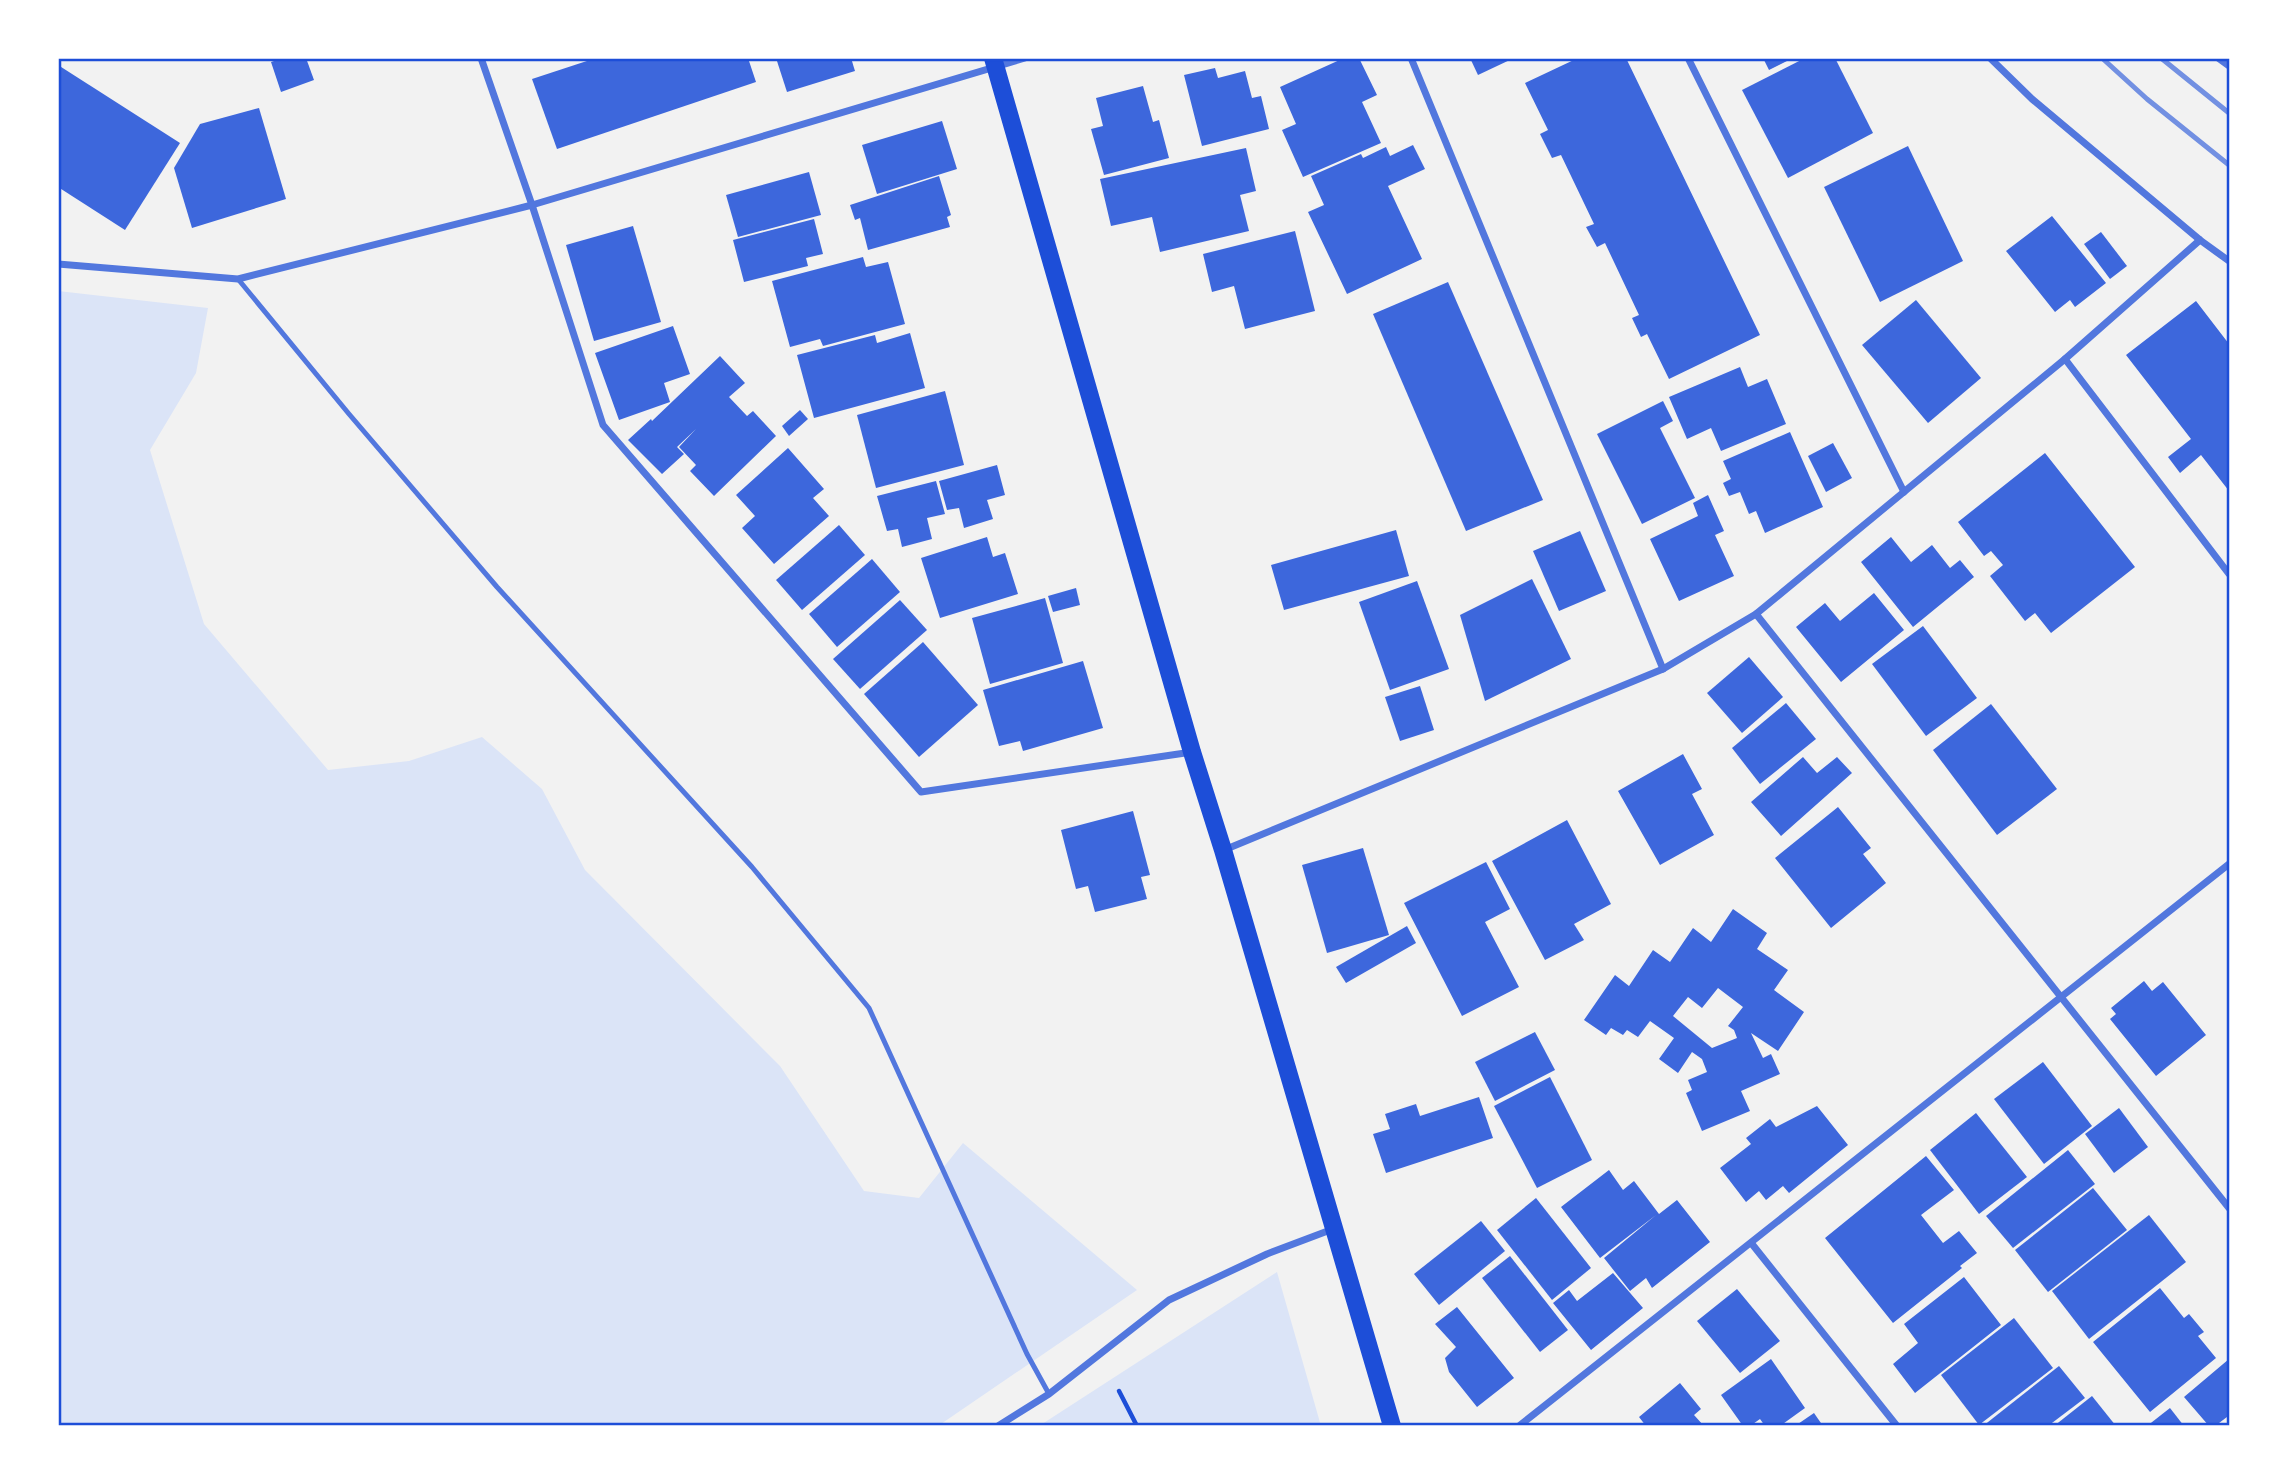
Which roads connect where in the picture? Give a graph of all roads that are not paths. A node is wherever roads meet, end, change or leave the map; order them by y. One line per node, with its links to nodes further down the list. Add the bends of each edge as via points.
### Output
1 (481, 58): 9 (street)
2 (1025, 58): 7 (street)
3 (1411, 58): 18 (street)
4 (1688, 58): 15 (street)
5 (1990, 58): 10 (street)
6 (2218, 58): 8 (street)
7 (995, 62): 9 (street); 19 (main road)
8 (2229, 66)
9 (532, 205): 13 (street); 19 (street, via 603,425 921,792)
10 (2200, 240): 11 (street); 14 (street)
11 (2229, 261)
12 (58, 264): 13 (street)
13 (238, 279): 26 (lane, via 497,587 752,867 869,1009)
14 (2065, 359): 15 (street); 16 (street)
15 (1905, 492): 17 (street)
16 (2229, 574)
17 (1756, 614): 18 (street); 22 (street)
18 (1663, 669): 20 (street)
19 (1192, 752): 20 (main road)
20 (1223, 850): 24 (main road)
21 (2229, 864): 22 (street)
22 (2061, 997): 23 (street); 25 (street)
23 (2229, 1208)
24 (1334, 1229): 26 (street, via 1267,1254 1169,1300); 28 (main road)
25 (1752, 1244): 29 (street); 30 (street)
26 (1049, 1394): 27 (street)
27 (998, 1426)
28 (1392, 1426)
29 (1519, 1426)
30 (1897, 1426)

